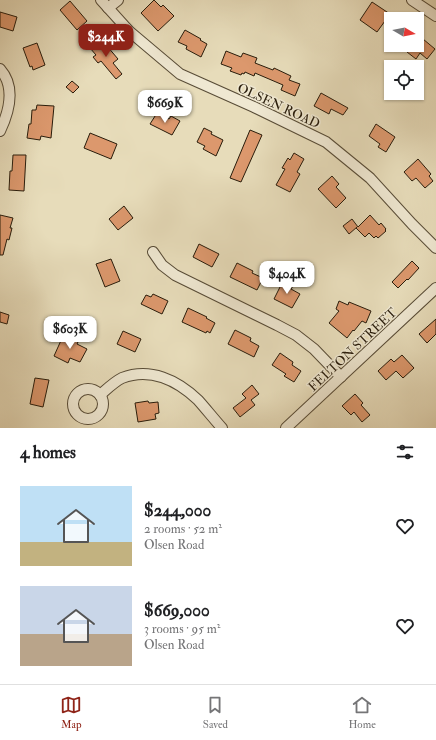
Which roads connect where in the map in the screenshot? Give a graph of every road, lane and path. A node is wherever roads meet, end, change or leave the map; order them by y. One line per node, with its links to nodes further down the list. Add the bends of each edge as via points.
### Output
1 (118, 0): 3 (street)
2 (412, 0): 4 (street)
3 (104, 4): 7 (street, OLSEN ROAD, via 129,31 180,74 326,142 370,178)
4 (436, 16)
5 (0, 69): 6 (street, via 6,79 10,99)
6 (0, 131)
7 (436, 248)
8 (153, 252): 10 (street, via 162,265 175,275 296,335 314,349)
9 (436, 288): 10 (street, FELTON STREET)
10 (341, 377): 13 (street, FELTON STREET)
11 (100, 395): 12 (street, via 122,378 136,374 165,378 197,400)
12 (222, 428)
13 (286, 428)

